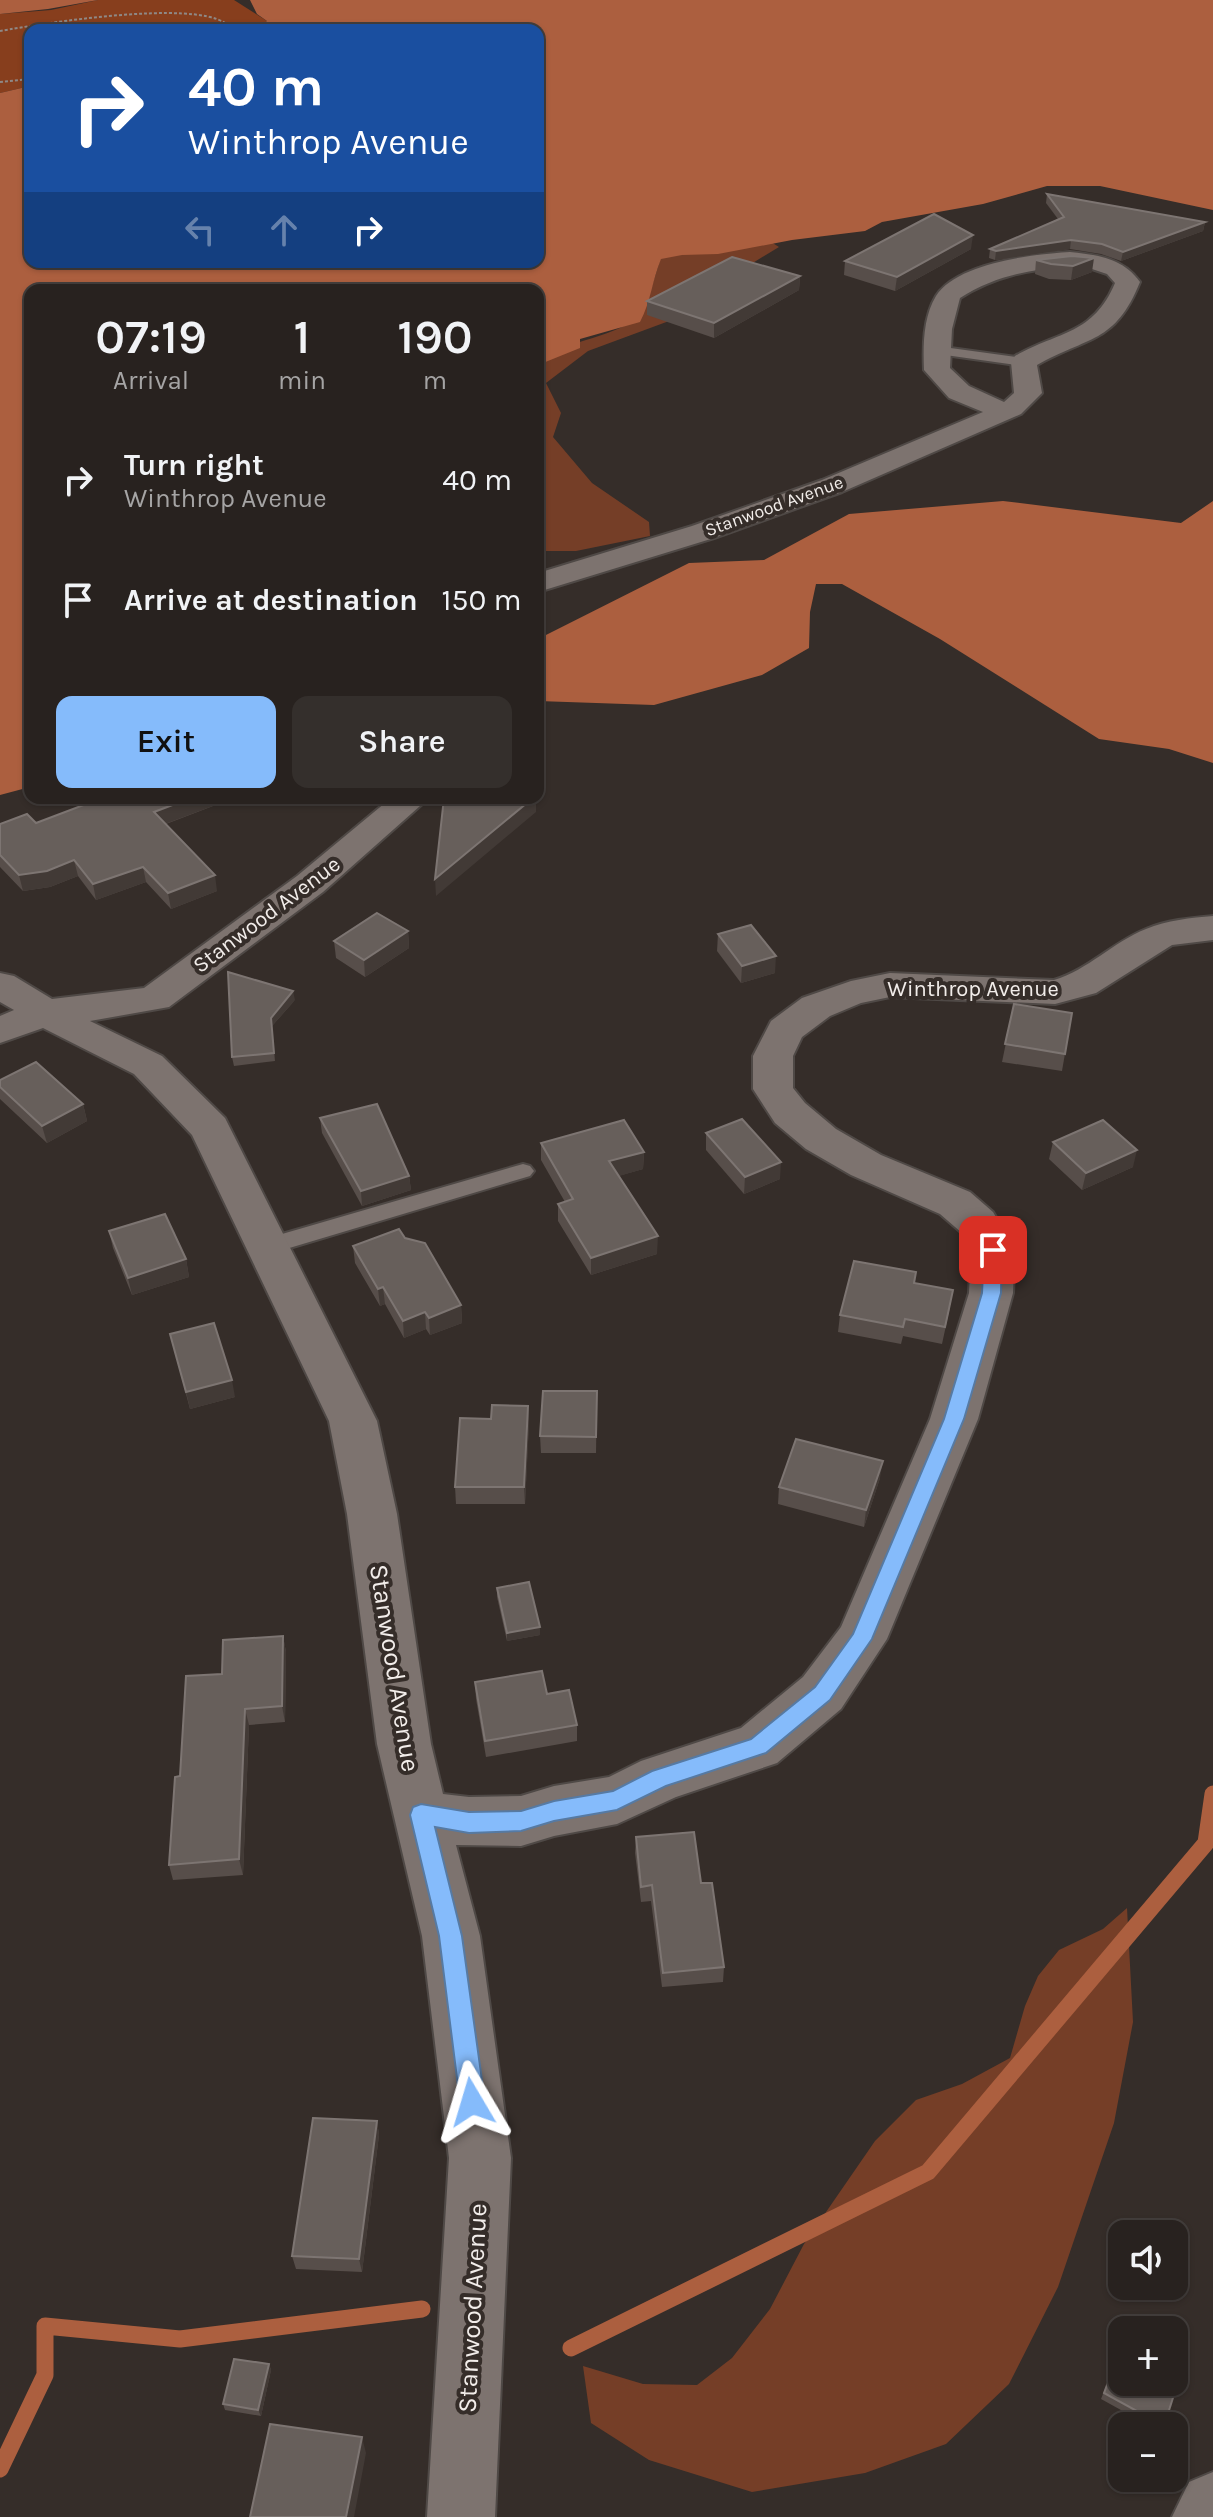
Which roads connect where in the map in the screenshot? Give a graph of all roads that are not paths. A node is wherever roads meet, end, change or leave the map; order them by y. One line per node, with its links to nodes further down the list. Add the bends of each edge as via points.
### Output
1 (936, 350): 2 (lane); 2 (street, via 940,312 950,293 977,279 1036,261 1104,262 1123,272 1128,282 1121,303 1105,324); 3 (street, via 937,370 959,392)
2 (1024, 362): 3 (street, via 1028,393 1021,404)
3 (1005, 412): 4 (street, Stanwood Avenue, via 832,486)
4 (544, 581)
5 (405, 804): 8 (street, Stanwood Avenue, via 310,884)
6 (1213, 928): 13 (street, Winthrop Avenue, via 1159,937 1082,984 1055,992 890,985 816,1007 785,1030 773,1056 773,1089 790,1113 866,1165 955,1203 978,1223 993,1250 991,1293 954,1419 861,1639 822,1693 758,1746 660,1778 617,1800 521,1821 469,1822)
7 (0, 985): 9 (street)
8 (155, 998): 9 (street, Stanwood Avenue); 10 (street)
9 (24, 1021): 10 (street, Stanwood Avenue, via 79,1032)
10 (148, 1065): 12 (street, Stanwood Avenue, via 210,1128)
11 (523, 1171): 12 (lane)
12 (266, 1247): 13 (street, Stanwood Avenue, via 353,1421 372,1514 404,1744)
13 (421, 1815): 15 (street, Stanwood Avenue, via 451,1936 480,2158)
14 (1213, 2506): 16 (street)
15 (461, 2517)
16 (1206, 2517)

